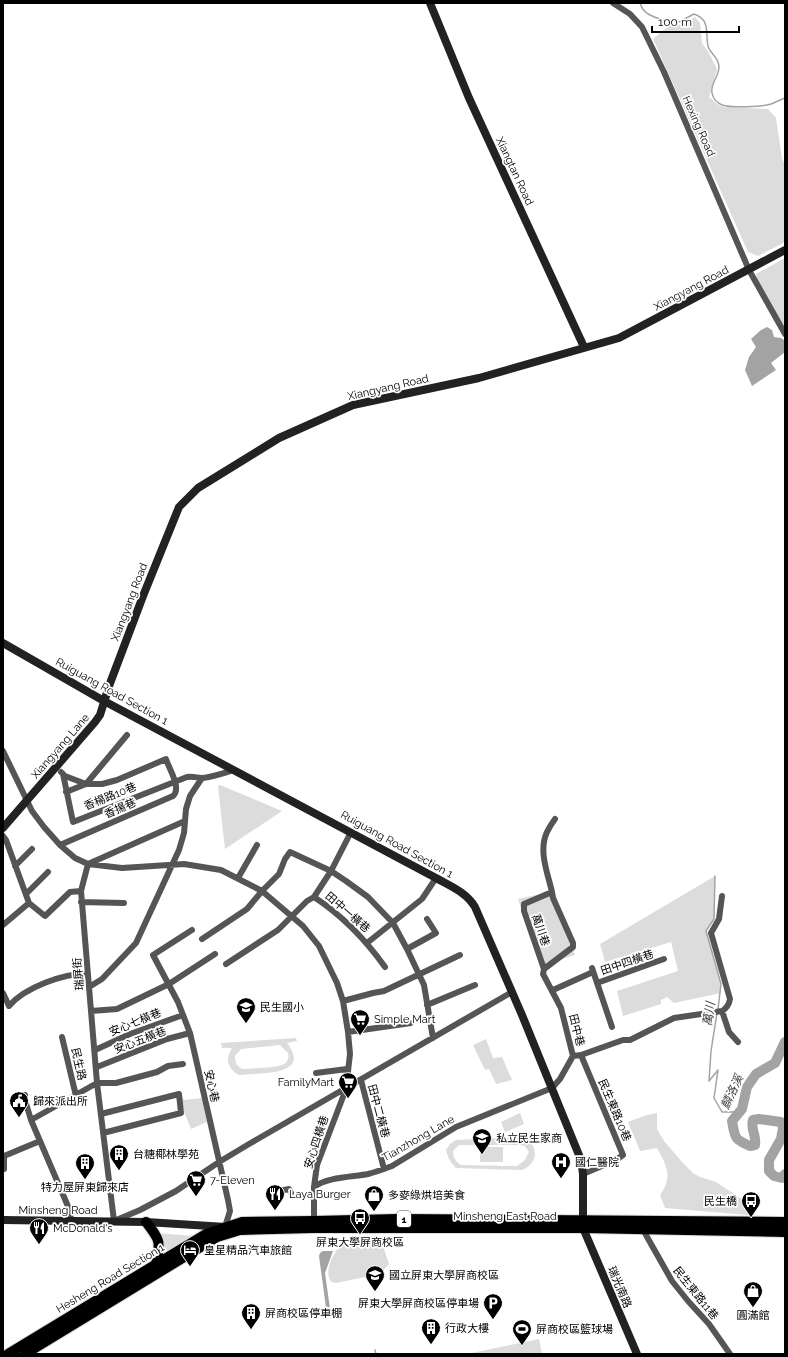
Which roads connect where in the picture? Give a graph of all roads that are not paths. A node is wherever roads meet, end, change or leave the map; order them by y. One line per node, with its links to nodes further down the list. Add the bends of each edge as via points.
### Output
1 (430, 3): 6 (street, Xiangtan Road, via 470,98)
2 (615, 3): 4 (street, Hexing Road, via 642,27)
3 (785, 250): 4 (street, Xiangyang Road)
4 (749, 270): 5 (street, Hexing Road); 6 (street, Xiangyang Road, via 619,338)
5 (785, 334)
6 (584, 347): 8 (street, Xiangyang Road, via 479,378 353,405 279,438 198,488 179,507)
7 (3, 643): 8 (street, Ruiguang Road Section 1)
8 (104, 701): 11 (street, Xiangyang Lane, via 95,722); 12 (street, Ruiguang Road Section 1)
9 (128, 736): 16 (street)
10 (4, 755): 18 (street)
11 (56, 766): 13 (street, 香楊路10巷); 18 (street, Xiangyang Lane)
12 (234, 770): 14 (street, 香楊路10巷); 22 (street, Ruiguang Road Section 1)
13 (63, 774): 16 (street, 香楊路10巷); 17 (street, 香楊路10巷)
14 (202, 778): 15 (street, 香楊路10巷, via 196,776); 20 (street, via 190,796)
15 (174, 781): 16 (street, via 166,759 117,780 102,784); 17 (street, 香楊路10巷, via 73,822); 24 (street, 香揚巷, via 177,788 173,796)
16 (86, 784): 17 (street)
17 (66, 792)
18 (26, 802): 21 (street, Xiangyang Lane); 24 (street)
19 (555, 819): 36 (street, 萬川巷, via 546,833 544,850 545,867)
20 (185, 821): 27 (street); 28 (street, via 184,833)
21 (3, 828)
22 (351, 832): 30 (street, 田中一橫巷); 33 (street, Ruiguang Road Section 1)
23 (3, 836): 29 (street)
24 (60, 845): 27 (street, via 75,858)
25 (257, 846): 32 (street)
26 (32, 849): 29 (street)
27 (88, 864): 28 (street, via 122,868); 35 (street, 瑞屏街)
28 (173, 865): 32 (street, via 184,864 222,870); 62 (street, via 136,943 102,979)
29 (15, 866): 37 (street)
30 (331, 871): 34 (street, 田中一橫巷, via 290,852 279,874); 39 (street, 田中一橫巷); 45 (street, 田中一橫巷, via 368,897)
31 (48, 872): 37 (street)
32 (238, 878): 34 (street)
33 (436, 878): 45 (street, 田中一橫巷, via 422,899); 64 (street, Ruiguang Road Section 1, via 464,894 475,907)
34 (262, 891): 43 (street); 48 (street, via 247,909)
35 (81, 892): 40 (street, 瑞屏街); 41 (street, via 70,892 46,916)
36 (552, 892): 56 (street, 萬川巷, via 573,943 572,947); 56 (street, 萬川巷, via 524,904 524,911)
37 (26, 894): 41 (street)
38 (722, 896): 69 (street, via 719,920 711,933 730,999 730,1003)
39 (314, 897): 43 (street, 田中一橫巷); 49 (street, 田中一橫巷, via 332,909)
40 (81, 902): 42 (street); 57 (street, 瑞屏街)
41 (29, 903): 46 (street)
42 (124, 903)
43 (292, 916): 54 (street, via 278,930); 66 (street, 安心四橫巷, via 319,946 337,983)
44 (427, 919): 50 (street, via 436,933)
45 (393, 923): 49 (street, 田中一橫巷); 50 (street, 田中一橫巷)
46 (3, 925)
47 (192, 930): 60 (street, 安心巷, via 153,955)
48 (202, 939)
49 (367, 943): 55 (street, 田中一橫巷)
50 (408, 948): 58 (street, 田中一橫巷)
51 (215, 954): 60 (street)
52 (460, 955): 58 (street)
53 (664, 959): 59 (street, 田中四橫巷)
54 (226, 964)
55 (384, 967)
56 (544, 971): 63 (street, 田中巷)
57 (88, 973): 62 (street, 瑞屏街); 65 (street, via 57,978 15,999 9,1006)
58 (419, 975): 66 (street, via 384,991); 67 (street, 田中一橫巷, via 424,985)
59 (596, 983): 63 (street, 田中四橫巷, via 592,970); 72 (street, 田中四橫巷)
60 (169, 984): 68 (street, via 117,1009); 70 (street, 安心巷)
61 (475, 985): 67 (street)
62 (89, 987): 68 (street, 瑞屏街)
63 (553, 990): 80 (street, 田中巷, via 561,1008)
64 (512, 992): 76 (street); 87 (street, Ruiguang Road Section 1)
65 (3, 993)
66 (342, 1001): 73 (street, 安心四橫巷)
67 (427, 1005): 76 (street, 田中一橫巷)
68 (91, 1011): 78 (street, 瑞屏街)
69 (722, 1011): 77 (street, via 729,1032); 79 (street, via 674,1018 630,1040 623,1040)
70 (183, 1015): 74 (street, 安心巷); 78 (street, 安心七橫巷)
71 (411, 1023): 73 (street)
72 (612, 1027)
73 (348, 1032): 83 (street, 安心四橫巷, via 350,1054)
74 (190, 1033): 82 (street, 安心五橫巷, via 166,1039); 95 (street, 安心巷)
75 (62, 1037): 90 (street, 民生路)
76 (433, 1038): 85 (street)
77 (738, 1042)
78 (95, 1050): 82 (street, 瑞屏街)
79 (581, 1055): 80 (street); 98 (street, 民生東路10巷, via 623,1155)
80 (573, 1056): 87 (street, 田中巷)
81 (183, 1064): 86 (street, via 168,1066 157,1072 116,1083)
82 (97, 1067): 86 (street, 瑞屏街)
83 (347, 1069): 84 (street); 88 (street, 安心四橫巷)
84 (316, 1073)
85 (361, 1080): 88 (street); 97 (street, 田中二橫巷)
86 (98, 1084): 90 (street); 91 (street, 瑞屏街)
87 (552, 1088): 97 (street, Tianzhong Lane, via 456,1127); 98 (street, Ruiguang Road Section 1, via 581,1160)
88 (346, 1089): 95 (street); 99 (street, 安心四橫巷, via 317,1165)
89 (26, 1095): 92 (street)
90 (76, 1096): 92 (street)
91 (101, 1114): 93 (street, 瑞屏街); 93 (street, via 179,1094 181,1113)
92 (31, 1120): 94 (street)
93 (103, 1133): 104 (street, 瑞屏街)
94 (40, 1141): 96 (street, via 4,1156); 103 (street, via 70,1210)
95 (219, 1162): 104 (street, via 176,1191); 110 (street, 安心巷, via 230,1212)
96 (4, 1169)
97 (384, 1169): 99 (street, Tianzhong Lane, via 323,1182)
98 (583, 1174): 108 (street, Ruiguang Road Section 1)
99 (314, 1187): 107 (street, 安心四橫巷)
100 (279, 1191): 101 (street, via 288,1189)
101 (291, 1193)
102 (3, 1220): 103 (street, Minsheng Road)
103 (71, 1220): 104 (street, Minsheng Road)
104 (114, 1221): 105 (street, Minsheng East Road)
105 (146, 1222): 110 (street, Minsheng East Road); 113 (main road, via 159,1242)
106 (785, 1222): 109 (main road, Minsheng East Road / 1)
107 (314, 1224): 108 (main road, Minsheng East Road / 1, via 397,1219); 110 (main road, Minsheng East Road / 1, via 242,1222); 111 (main road, Minsheng East Road / 1)
108 (583, 1224): 109 (main road, Minsheng East Road / 1); 116 (street, 瑞光南路)
109 (641, 1225): 112 (main road, Minsheng East Road / 1); 117 (street, 民生東路11巷, via 672,1281 709,1324)
110 (225, 1227): 111 (street, Minsheng East Road); 113 (main road, Hesheng Road Section 1 / 1, via 206,1234)
111 (240, 1230): 115 (main road, Hesheng Road Section 1 / 1, via 217,1237)
112 (785, 1232)
113 (156, 1264): 114 (main road, Hesheng Road Section 1 / 1)
114 (8, 1354)
115 (25, 1354)
116 (637, 1354)
117 (730, 1354)

